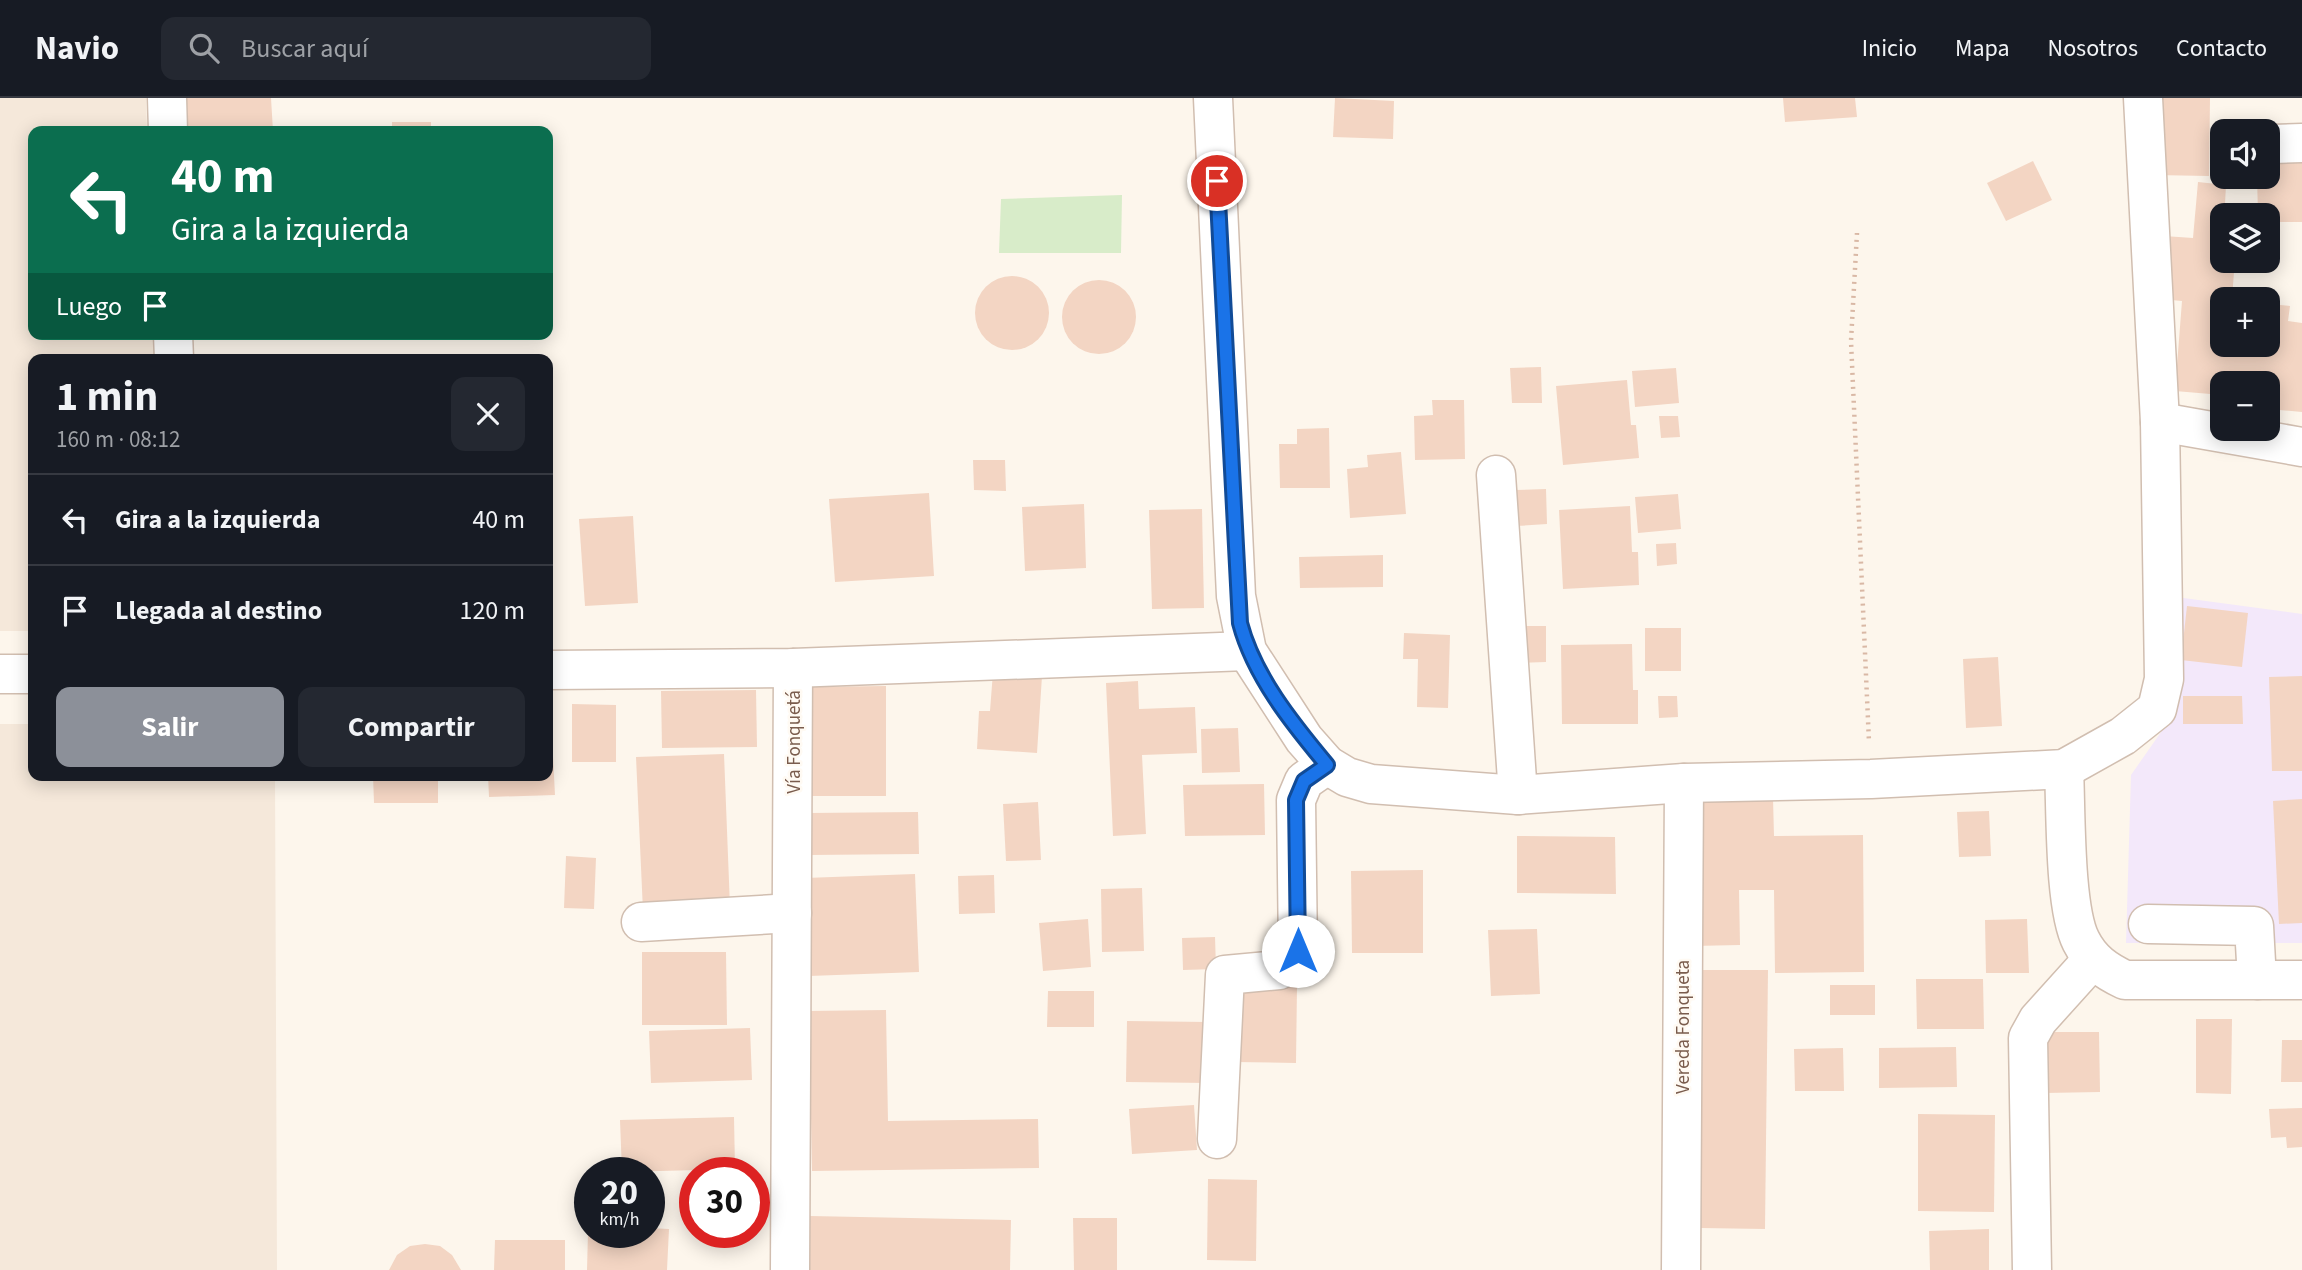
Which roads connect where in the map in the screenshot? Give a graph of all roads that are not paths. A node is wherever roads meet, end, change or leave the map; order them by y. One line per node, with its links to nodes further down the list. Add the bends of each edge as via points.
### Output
1 (167, 98): 4 (street)
2 (1213, 98): 8 (street, via 1236,596)
3 (2143, 98): 5 (street)
4 (167, 126)
5 (2160, 422): 6 (street); 14 (street, via 2164,679 2157,709 2123,736)
6 (2302, 447)
7 (1496, 475): 16 (street)
8 (1247, 651): 9 (street, Vía Fonquetá); 13 (street, via 1284,710)
9 (793, 668): 10 (street); 17 (street, Vía Fonquetá)
10 (553, 670)
11 (0, 674): 12 (street)
12 (28, 674)
13 (1327, 765): 16 (street, via 1347,777 1371,783); 23 (street, via 1304,781 1296,800 1298,951 1279,970 1225,975)
14 (2064, 769): 15 (street); 20 (street, via 2075,915 2080,939)
15 (1684, 783): 16 (street); 25 (street, Vereda Fonqueta)
16 (1518, 795)
17 (792, 913): 18 (street); 24 (street, Vía Fonquetá)
18 (641, 922)
19 (2148, 924): 21 (street, via 2254,926)
20 (2093, 959): 21 (street, via 2107,972 2125,979); 26 (street, via 2038,1020 2028,1038)
21 (2257, 980): 22 (street)
22 (2302, 980)
23 (1217, 1139)
24 (790, 1270)
25 (1681, 1270)
26 (2032, 1270)

